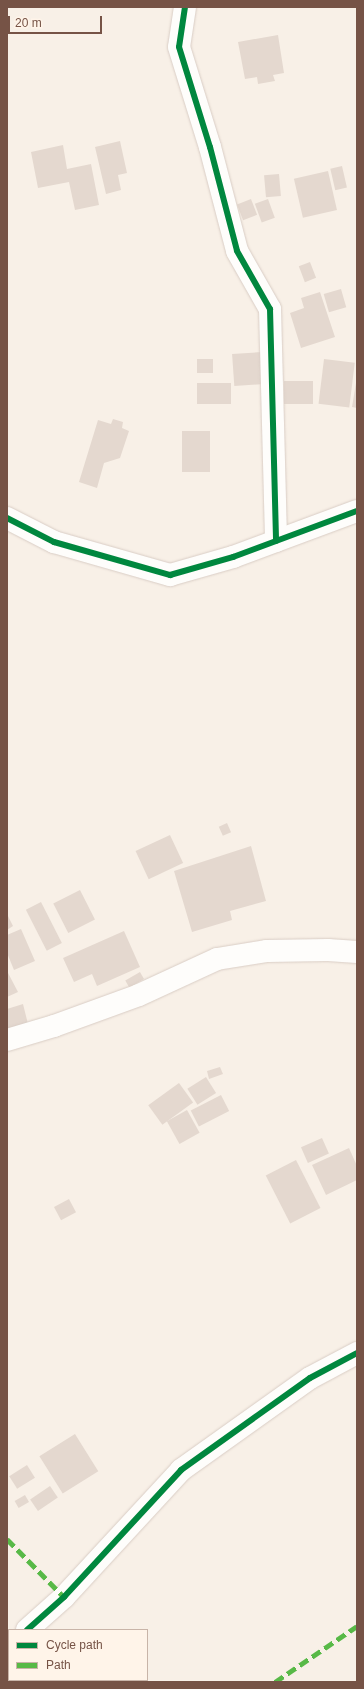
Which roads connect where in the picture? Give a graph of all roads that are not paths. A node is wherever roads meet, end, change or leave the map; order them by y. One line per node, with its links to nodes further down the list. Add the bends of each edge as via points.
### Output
1 (185, 7): 4 (street, via 180,47 237,251 270,308)
2 (357, 511): 4 (street)
3 (7, 518): 4 (street, via 54,542 170,575 233,558)
4 (276, 541)
5 (357, 952): 6 (street, via 267,951 217,959 139,995)
6 (7, 1040)
7 (357, 1353): 8 (street, via 310,1378 181,1470 64,1597)
8 (28, 1629)

